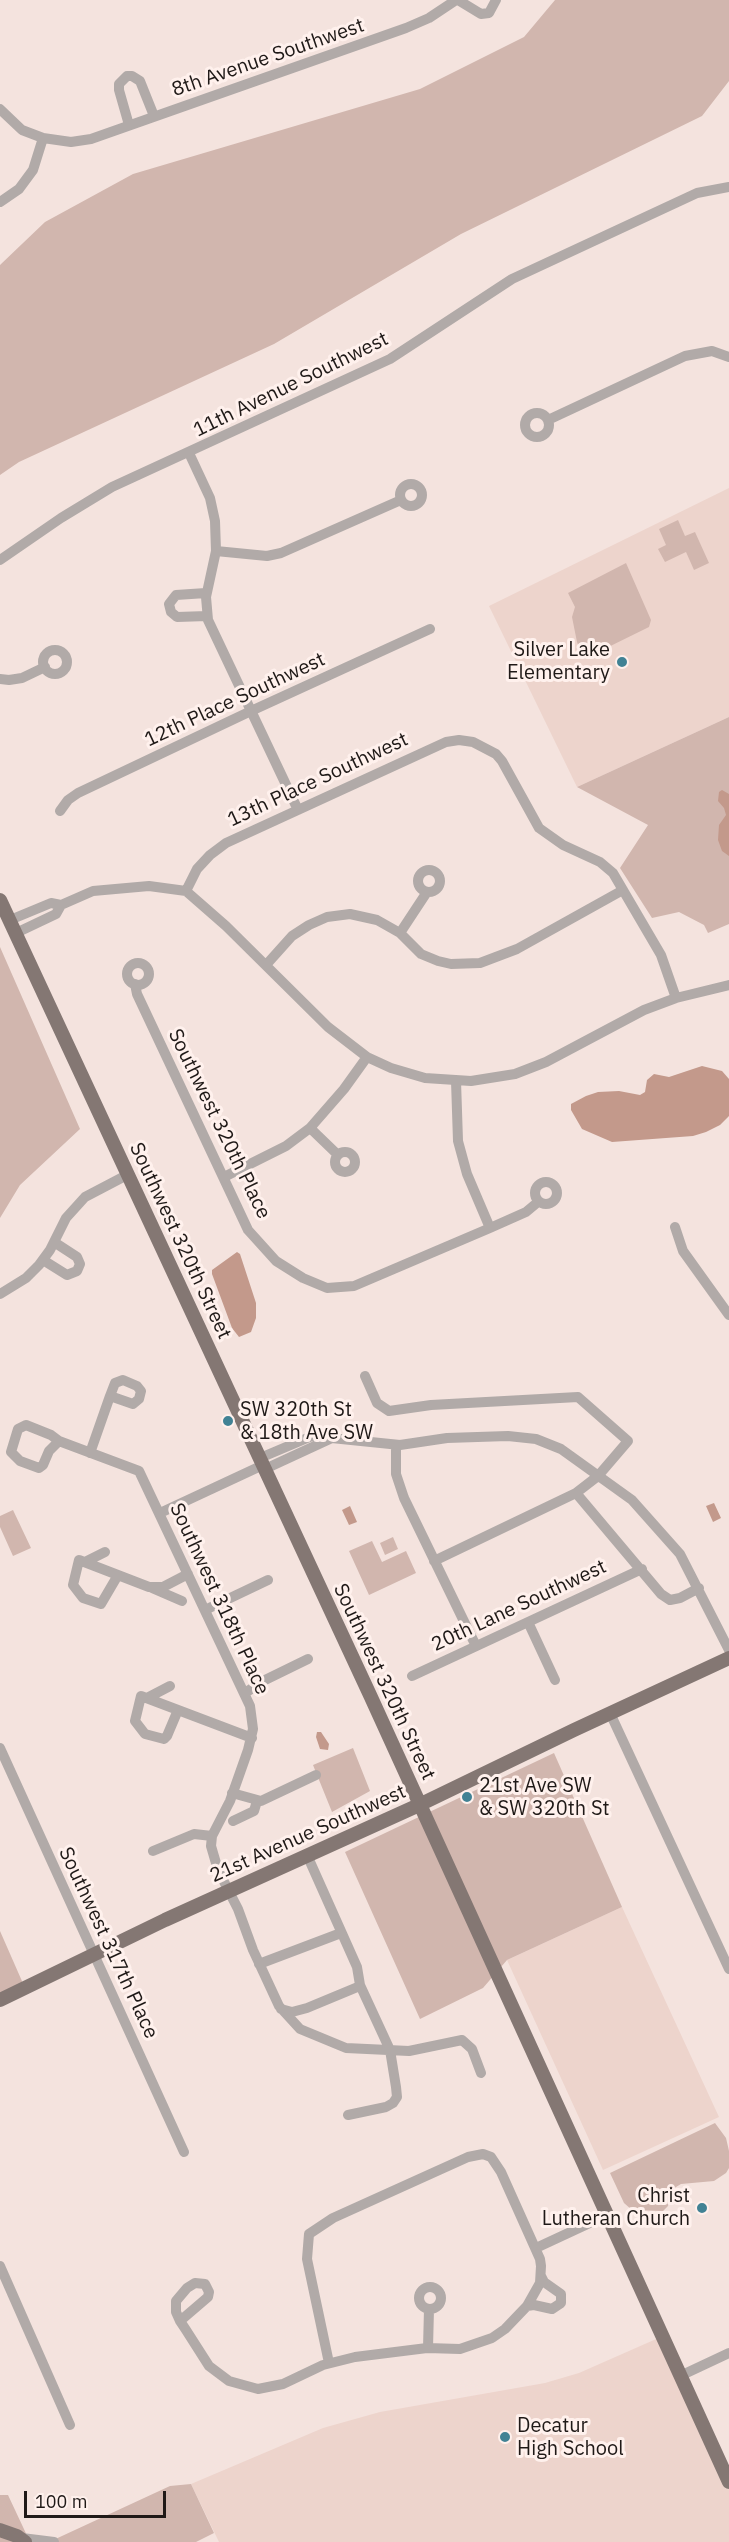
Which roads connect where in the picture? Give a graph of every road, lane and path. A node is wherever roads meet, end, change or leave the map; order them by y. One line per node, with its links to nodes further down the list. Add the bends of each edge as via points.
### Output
1 (457, 0): 2 (street, 8th Avenue Southwest, via 481,14 489,13); 4 (street, 8th Avenue Southwest, via 406,28)
2 (494, 4)
3 (0, 110): 6 (street, 8th Avenue Southwest, via 22,130)
4 (154, 116): 5 (street, 8th Avenue Southwest); 5 (street, 8th Avenue Southwest, via 140,81 127,76 119,90)
5 (129, 125): 6 (street, 8th Avenue Southwest, via 81,140)
6 (43, 138): 8 (street, via 33,170 19,189)
7 (729, 187): 11 (street, 11th Avenue Southwest, via 697,193 512,279 390,359)
8 (0, 202)
9 (729, 357): 10 (street, via 712,351 685,356)
10 (548, 420)
11 (189, 453): 13 (street, via 210,498); 14 (street, 11th Avenue Southwest, via 112,488)
12 (401, 500): 13 (street, via 281,553 267,556)
13 (216, 552): 15 (street)
14 (0, 560)
15 (206, 593): 16 (street); 16 (street, via 176,595 169,604 177,617)
16 (207, 616): 20 (street)
17 (430, 629): 20 (street, 12th Place Southwest)
18 (45, 667): 19 (street, via 22,678)
19 (0, 679)
20 (251, 711): 21 (street); 22 (street, 12th Place Southwest, via 78,793)
21 (298, 810): 23 (street, 13th Place Southwest, via 446,742 459,740 486,748 502,761 539,828 563,845 600,862 613,873); 24 (street, 13th Place Southwest, via 226,843 197,869)
22 (60, 811)
23 (623, 890): 28 (street, via 517,949 480,963 438,961 421,954); 32 (street, via 661,955)
24 (186, 891): 27 (street, via 149,886 93,891 61,905 51,903); 29 (street)
25 (427, 892): 28 (street)
26 (0, 900): 27 (main road, Southwest 320th Street)
27 (13, 927): 37 (main road, Southwest 320th Street)
28 (400, 933): 29 (street, via 377,920 350,914 327,917 292,936)
29 (266, 965): 33 (street)
30 (135, 984): 38 (street, Southwest 320th Place, via 136,994)
31 (729, 985): 32 (street)
32 (676, 998): 34 (street, via 636,1014 531,1069 494,1078)
33 (367, 1058): 34 (street, via 425,1078); 35 (street)
34 (456, 1081): 41 (street, via 458,1141)
35 (310, 1128): 36 (street); 38 (street, via 286,1146)
36 (338, 1155)
37 (126, 1175): 42 (street, via 85,1197 66,1218); 51 (main road, Southwest 320th Street)
38 (224, 1178): 41 (street, Southwest 320th Place, via 248,1230 276,1261 315,1284 354,1286)
39 (538, 1202): 41 (street)
40 (675, 1227): 45 (street, via 683,1251)
41 (490, 1228)
42 (54, 1242): 43 (street); 43 (street, via 77,1257 77,1271 67,1275)
43 (43, 1260): 44 (street, via 26,1278)
44 (0, 1294)
45 (729, 1315)
46 (365, 1376): 52 (street, via 377,1403 389,1411 578,1397 628,1441)
47 (110, 1396): 50 (street)
48 (59, 1441): 48 (street, Southwest 318th Place, via 23,1425 11,1452 20,1461 39,1468); 50 (street, Southwest 318th Place)
49 (396, 1445): 51 (street, via 312,1436); 52 (street, via 447,1438 536,1439 561,1449); 56 (street, via 396,1474)
50 (90, 1453): 54 (street, Southwest 318th Place, via 139,1471)
51 (263, 1464): 54 (street); 83 (main road, Southwest 320th Street)
52 (598, 1476): 53 (street); 63 (street, via 632,1500 658,1527 681,1554)
53 (576, 1493): 56 (street); 58 (street, 20th Lane Southwest)
54 (160, 1513): 59 (street, Southwest 318th Place)
55 (105, 1552): 57 (street)
56 (434, 1561): 67 (street)
57 (85, 1562): 60 (street); 60 (street, via 79,1560 73,1582 75,1591 83,1598 103,1603)
58 (642, 1569): 63 (street, 20th Lane Southwest, via 670,1600); 66 (street, 20th Lane Southwest)
59 (188, 1574): 62 (street, via 163,1587); 65 (street, Southwest 318th Place)
60 (118, 1575): 62 (street)
61 (268, 1581): 65 (street)
62 (149, 1587): 64 (street)
63 (699, 1588): 68 (street)
64 (182, 1600)
65 (205, 1610): 74 (street, Southwest 318th Place)
66 (528, 1622): 67 (street, 20th Lane Southwest); 72 (street)
67 (476, 1646): 71 (street, 20th Lane Southwest)
68 (729, 1650)
69 (729, 1658): 77 (main road, 21st Avenue Southwest)
70 (308, 1659): 74 (street)
71 (412, 1676)
72 (555, 1680)
73 (170, 1686): 75 (street)
74 (244, 1693): 78 (street, Southwest 318th Place, via 253,1720)
75 (147, 1698): 76 (street); 76 (street, via 141,1696 135,1718 145,1734 165,1739)
76 (178, 1710): 78 (street)
77 (610, 1713): 83 (main road, 21st Avenue Southwest); 92 (street)
78 (252, 1738): 81 (street, Southwest 318th Place)
79 (0, 1748): 90 (street, Southwest 317th Place)
80 (316, 1775): 82 (street)
81 (232, 1793): 82 (street); 85 (street, Southwest 318th Place)
82 (257, 1801): 84 (street, via 254,1811)
83 (419, 1805): 87 (main road, 21st Avenue Southwest); 100 (main road, Southwest 320th Street)
84 (233, 1821)
85 (212, 1836): 86 (street, via 194,1834); 88 (street, via 214,1858)
86 (153, 1851)
87 (307, 1856): 88 (main road, 21st Avenue Southwest); 89 (street)
88 (228, 1892): 90 (main road, 21st Avenue Southwest); 91 (street)
89 (341, 1933): 91 (street); 93 (street, via 357,1967)
90 (93, 1954): 94 (main road, 21st Avenue Southwest); 99 (street, Southwest 317th Place)
91 (259, 1964): 95 (street)
92 (729, 1969)
93 (360, 1986): 95 (street, via 307,2008); 96 (street)
94 (0, 2000)
95 (281, 2010): 96 (street, via 300,2029 346,2048)
96 (390, 2050): 97 (street, via 415,2050 462,2040 472,2049); 98 (street, via 397,2097 386,2107)
97 (481, 2073)
98 (348, 2115)
99 (184, 2152)
100 (607, 2216): 101 (street); 110 (main road, Southwest 320th Street)
101 (536, 2248): 103 (street); 109 (street, via 501,2172 486,2154 462,2160 333,2218 309,2234 306,2259)
102 (0, 2266): 111 (street)
103 (541, 2276): 104 (street); 104 (street, via 561,2294 561,2302 552,2309)
104 (527, 2306): 107 (street, via 505,2329 479,2344 460,2349)
105 (429, 2309): 107 (street)
106 (180, 2322): 109 (street, via 209,2366 238,2385 258,2389 276,2386)
107 (428, 2348): 109 (street)
108 (729, 2353): 110 (street)
109 (329, 2363)
110 (680, 2376): 112 (main road, Southwest 320th Street)
111 (69, 2425)
112 (729, 2482)
113 (0, 2530): 114 (main road)
114 (23, 2540): 115 (street)
115 (54, 2542)

